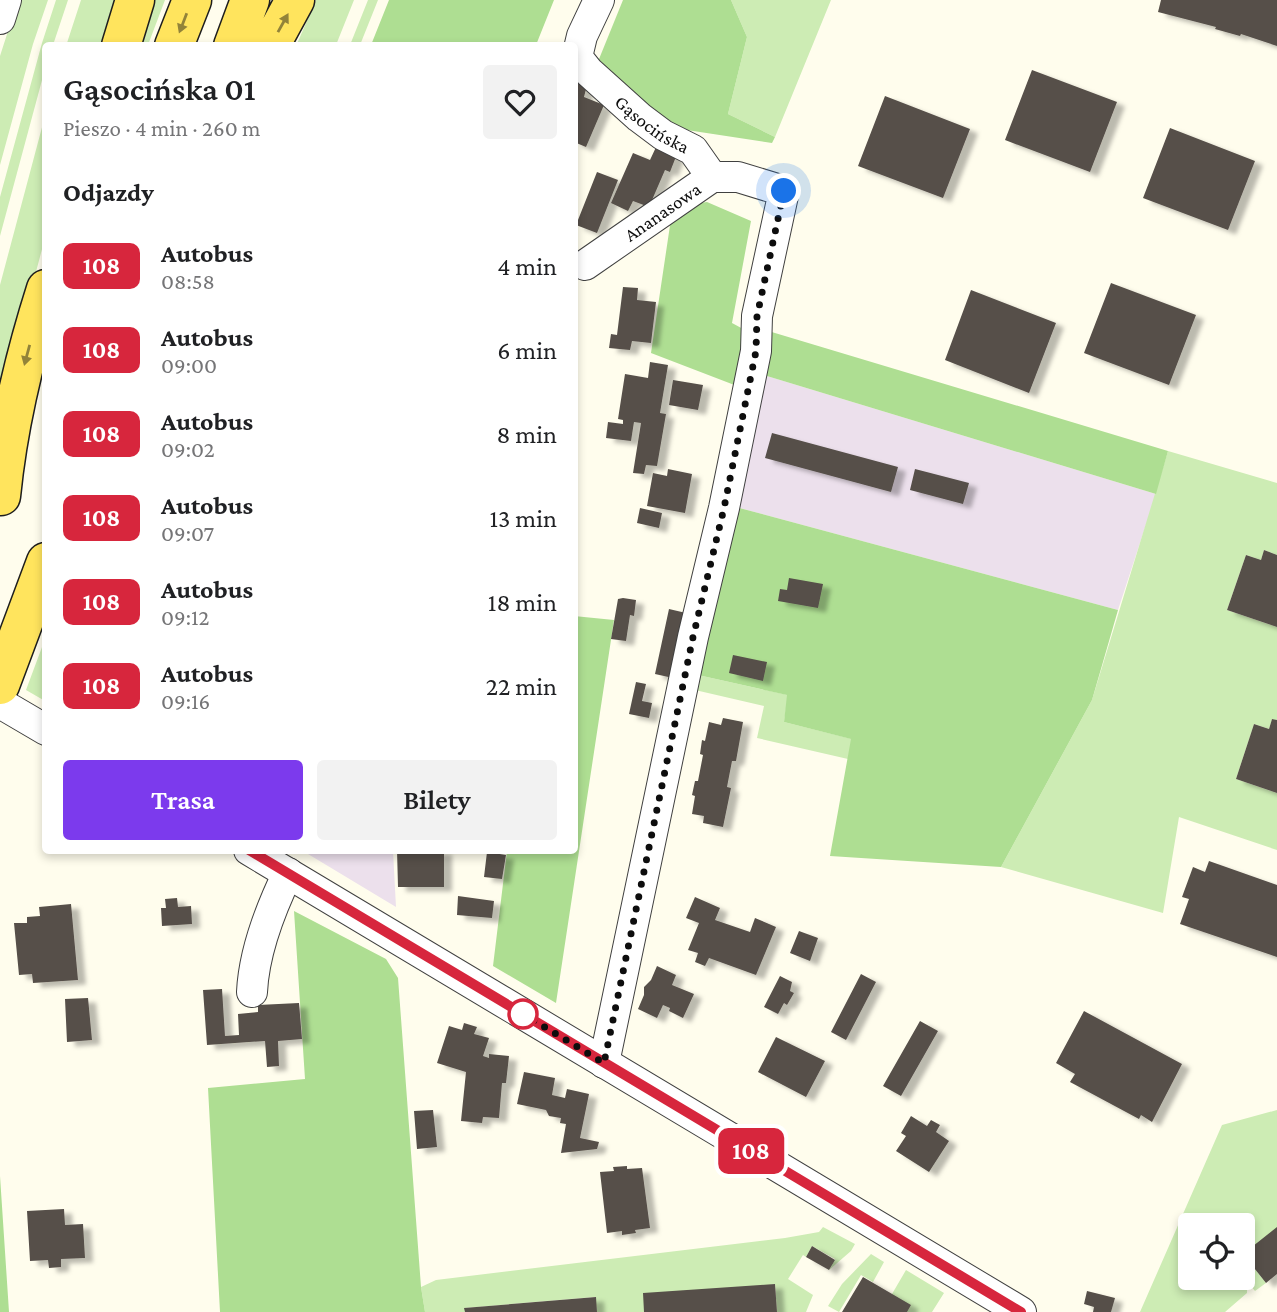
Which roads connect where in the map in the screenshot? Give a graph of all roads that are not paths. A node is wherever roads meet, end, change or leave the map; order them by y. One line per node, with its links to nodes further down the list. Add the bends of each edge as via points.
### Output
1 (6, 0): 7 (street)
2 (135, 0): 8 (main road)
3 (192, 0): 9 (main road, one-way to 9)
4 (250, 0): 10 (main road)
5 (295, 0): 11 (main road, one-way to 5)
6 (599, 0): 12 (street, Gąsocińska)
7 (0, 19)
8 (122, 42)
9 (176, 42)
10 (234, 42)
11 (272, 42)
12 (578, 53)
13 (578, 58): 14 (street, Gąsocińska, via 639,117 693,150)
14 (712, 177): 15 (street, Ananasowa); 26 (street, Ananasowa, via 738,177 784,191 757,316 756,351 727,495)
15 (585, 265)
16 (42, 303): 18 (main road, one-way to 18, via 6,442)
17 (42, 392): 18 (main road)
18 (0, 498)
19 (42, 573): 20 (main road)
20 (0, 685)
21 (0, 703): 22 (street)
22 (42, 728)
23 (256, 854): 24 (street)
24 (288, 873): 25 (street, via 253,969); 26 (street)
25 (252, 992)
26 (604, 1063): 27 (street)
27 (1021, 1312)

